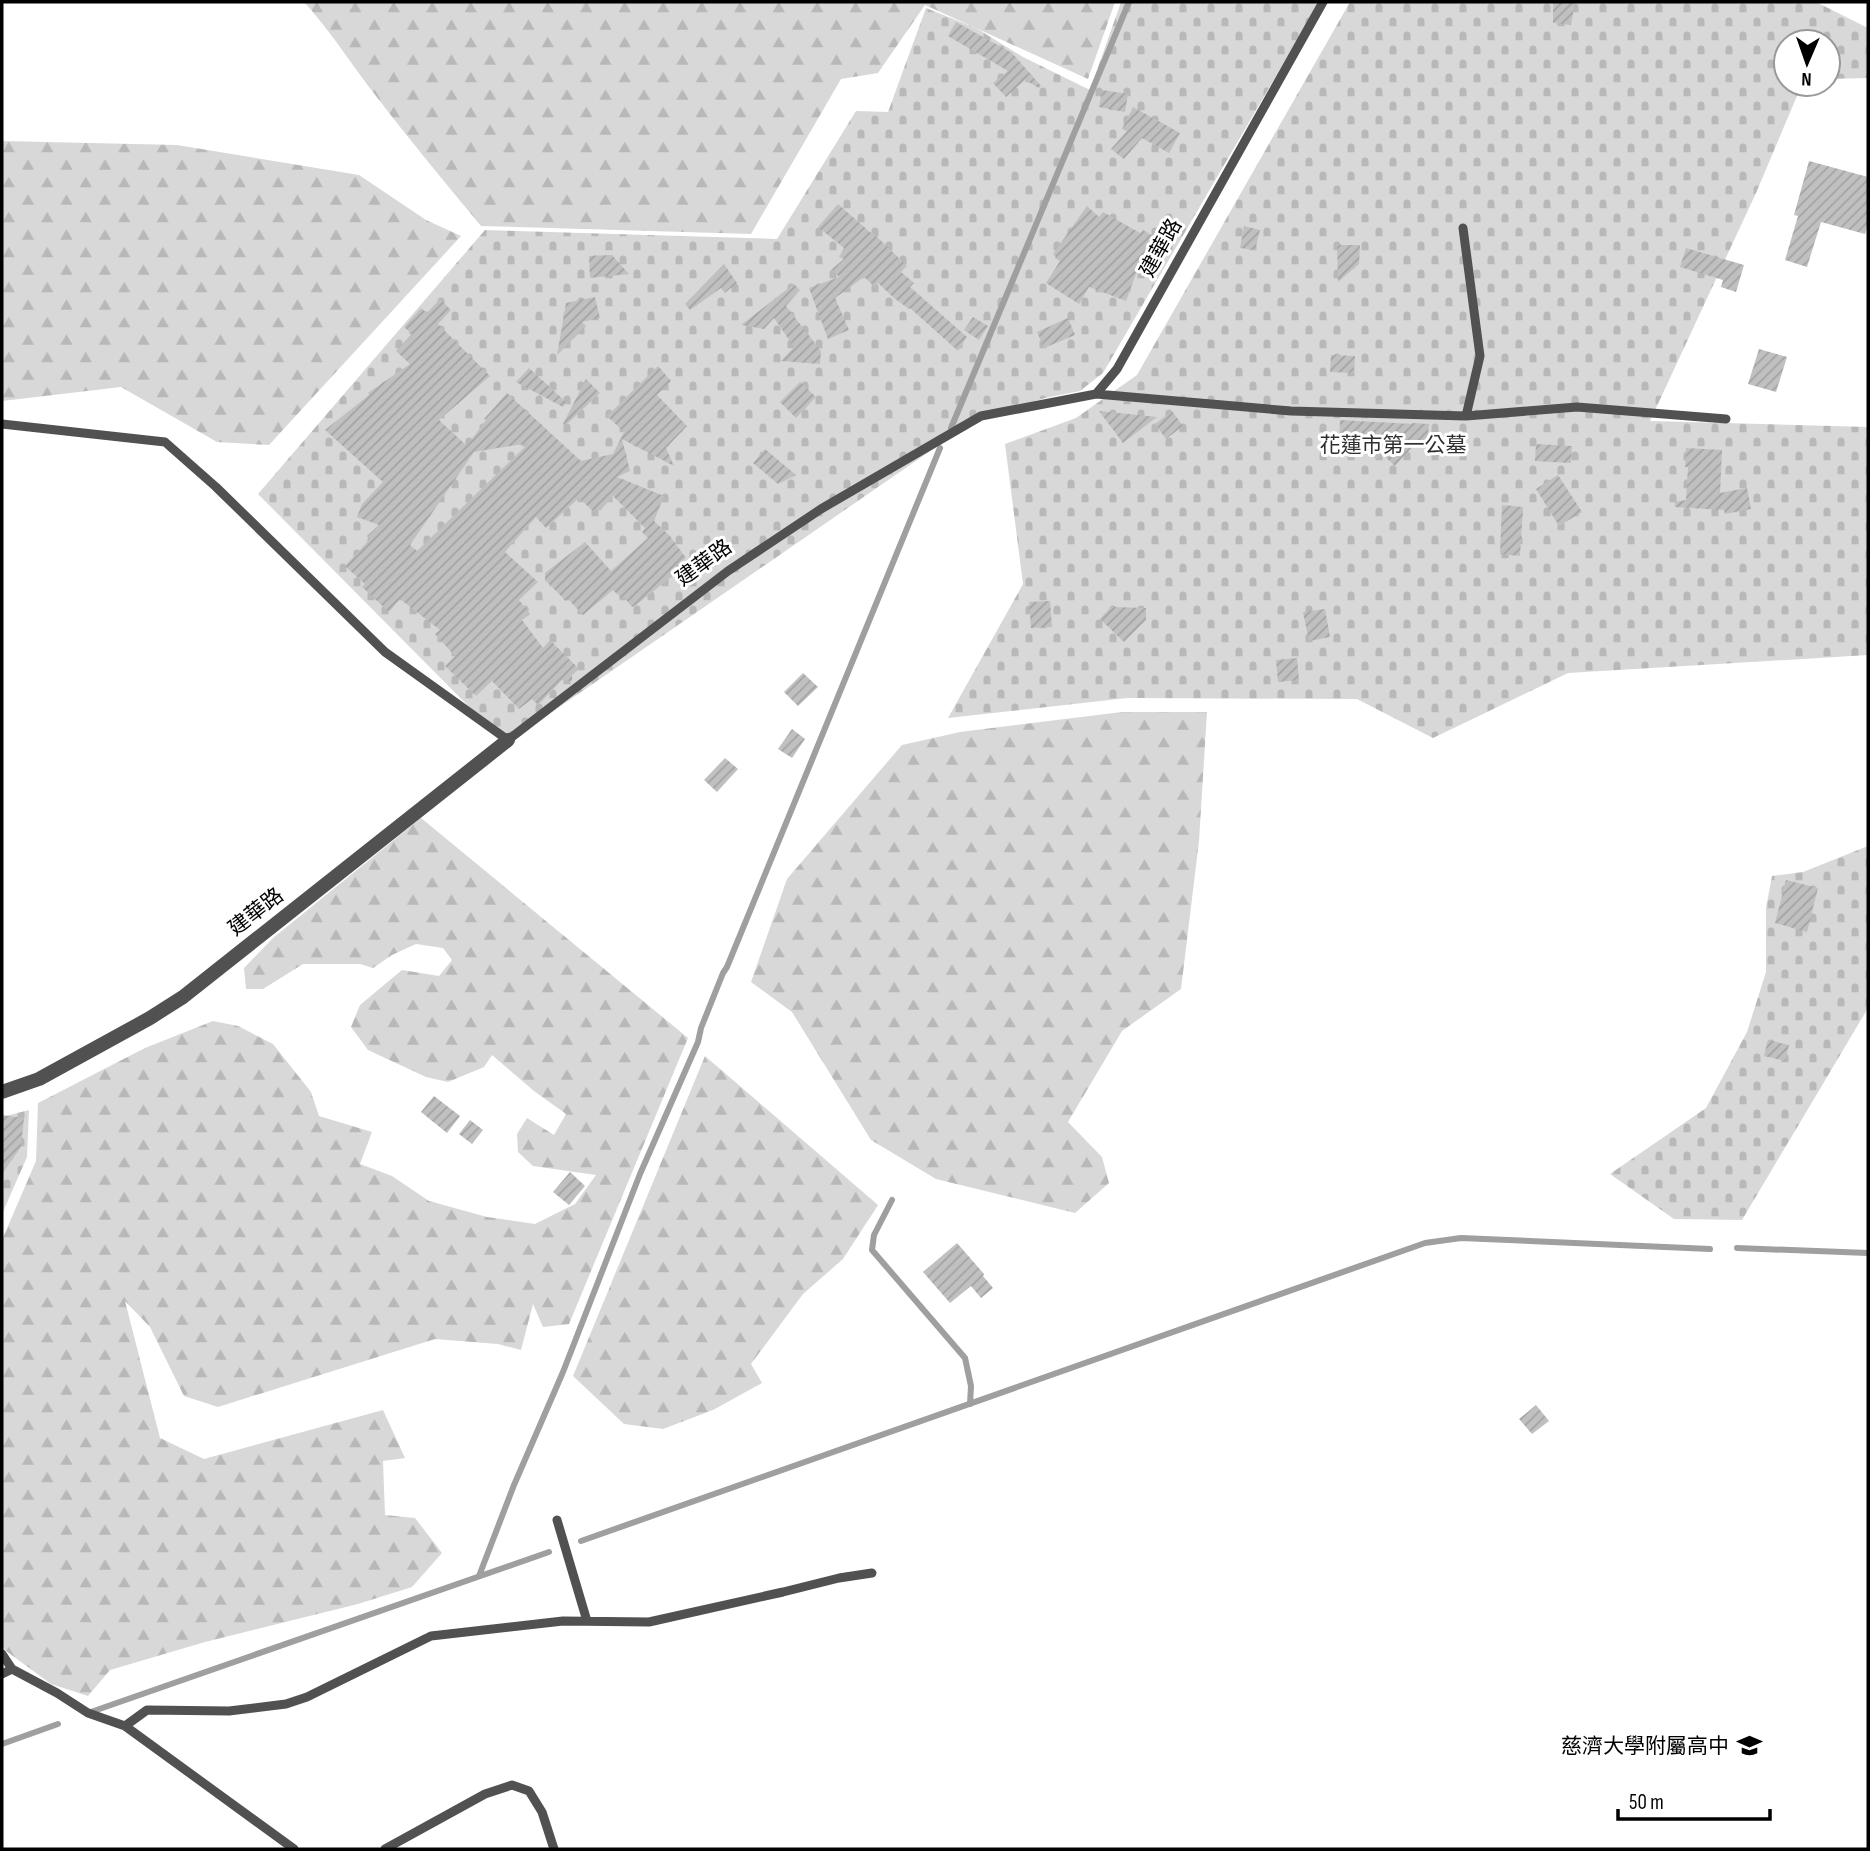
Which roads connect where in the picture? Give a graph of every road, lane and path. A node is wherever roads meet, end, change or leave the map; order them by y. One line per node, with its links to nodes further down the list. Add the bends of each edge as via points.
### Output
1 (1323, 2): 3 (lane, 建華路, via 1117,369)
2 (1464, 228): 4 (lane, via 1480,356)
3 (1096, 394): 4 (lane, via 1291,411); 7 (lane, 建華路, via 981,416 821,509 728,571)
4 (1466, 416): 5 (lane, via 1577,407)
5 (1726, 419)
6 (2, 424): 7 (lane, via 165,442 385,652)
7 (508, 740): 8 (street, 建華路, via 183,997 39,1079)
8 (2, 1091)
9 (557, 1520): 11 (lane)
10 (872, 1573): 11 (lane, via 649,1622)
11 (587, 1621): 15 (lane, via 431,1636 286,1704 229,1711 147,1710)
12 (2, 1654): 13 (lane)
13 (12, 1669): 14 (lane); 15 (lane, via 88,1713)
14 (2, 1674)
15 (125, 1726): 16 (lane)
16 (294, 1849)
17 (385, 1849): 18 (lane, via 485,1794 512,1785 529,1791 542,1812)
18 (554, 1849)

